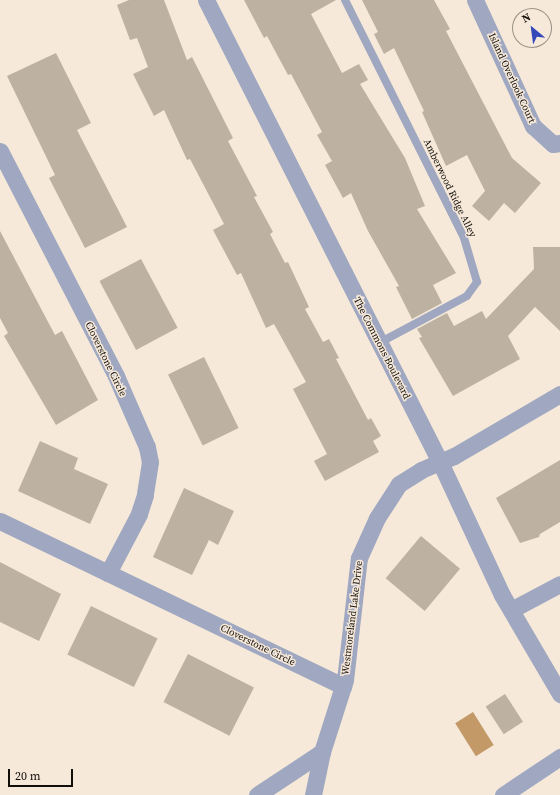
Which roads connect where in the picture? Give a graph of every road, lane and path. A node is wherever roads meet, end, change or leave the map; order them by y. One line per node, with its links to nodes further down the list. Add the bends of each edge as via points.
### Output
1 (206, 0): 6 (street, The Commons Boulevard)
2 (345, 0): 6 (lane, Amberwood Ridge Alley, via 464,238 477,282 467,296)
3 (475, 0): 4 (street, Island Overlook Court, via 533,126 553,144)
4 (560, 144)
5 (0, 151): 10 (street, Cloverstone Circle, via 116,376 147,447 150,462 145,495 139,514)
6 (379, 343): 8 (street, The Commons Boulevard)
7 (560, 394): 8 (street, Westmoreland Lake Drive)
8 (440, 462): 12 (street, The Commons Boulevard); 13 (street, Westmoreland Lake Drive, via 399,484 377,518 359,558)
9 (0, 522): 10 (street, Cloverstone Circle)
10 (108, 573): 13 (street, Cloverstone Circle)
11 (560, 584): 12 (street)
12 (511, 610): 14 (street, The Commons Boulevard)
13 (343, 686): 15 (street, Westmoreland Lake Drive)
14 (560, 694)
15 (322, 752): 17 (street); 18 (street, Westmoreland Lake Drive)
16 (560, 757): 19 (street)
17 (257, 795)
18 (312, 795)
19 (503, 795)

